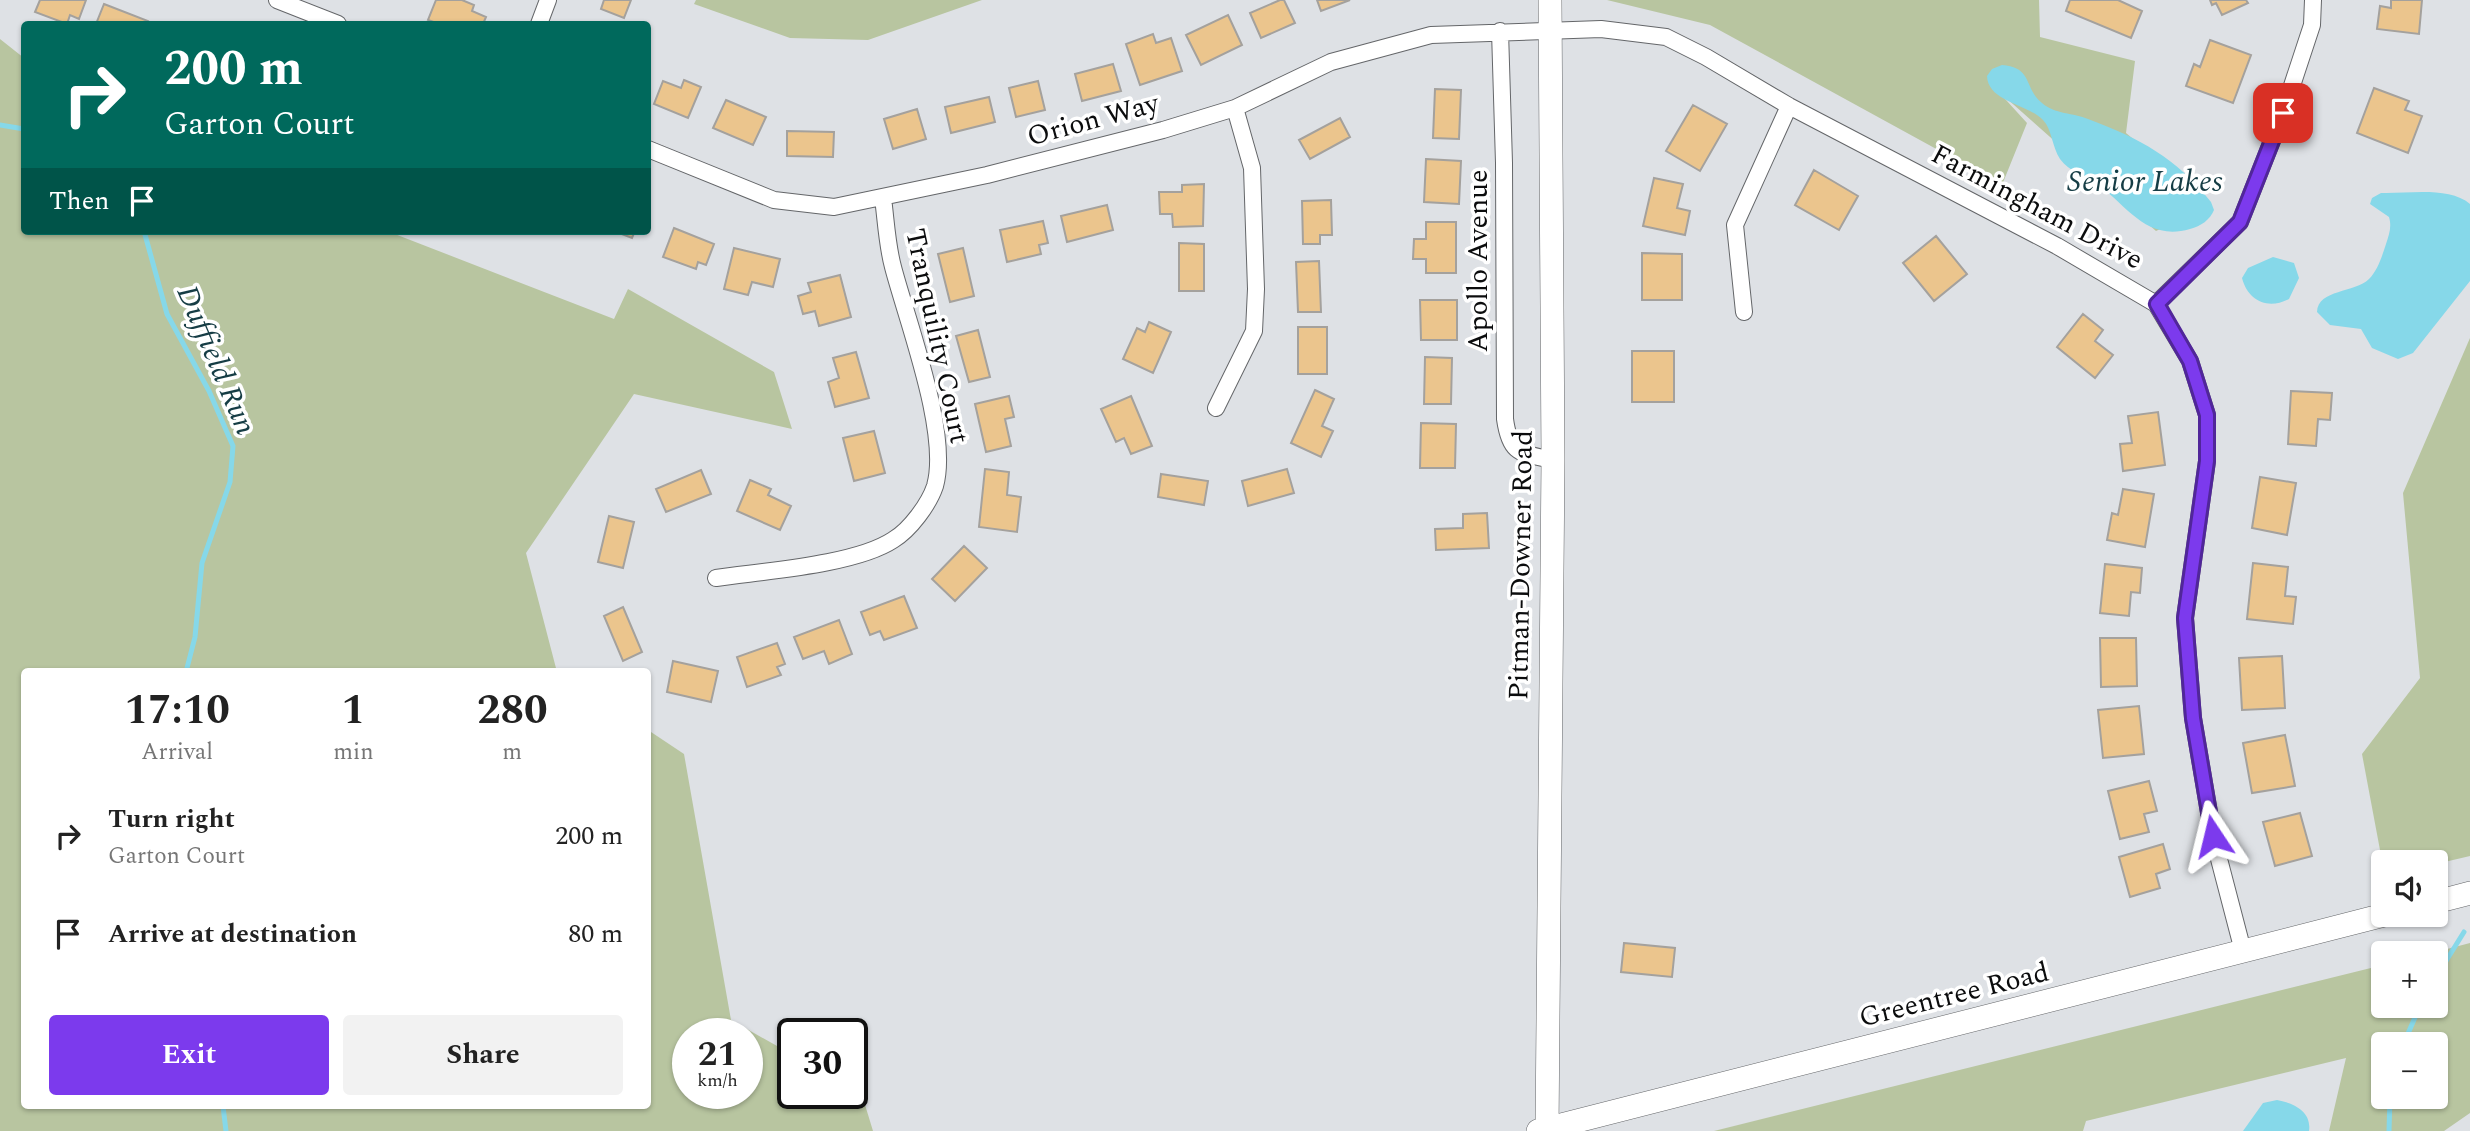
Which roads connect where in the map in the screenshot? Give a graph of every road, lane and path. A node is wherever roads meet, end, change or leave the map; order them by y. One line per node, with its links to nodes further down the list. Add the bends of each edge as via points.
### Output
1 (277, 0): 5 (street)
2 (548, 0): 6 (street)
3 (1550, 0): 7 (street, Pitman-Downer Road)
4 (2314, 0): 13 (street, via 2312,25 2283,113 2240,222)
5 (330, 21)
6 (540, 21)
7 (1550, 29): 8 (street, Orion Way); 9 (street, Farmingham Drive, via 1601,29 1666,37); 16 (street, Pitman-Downer Road)
8 (1500, 31): 10 (street, Orion Way, via 1432,34 1368,50 1331,62); 16 (street, Apollo Avenue, via 1505,419 1508,440 1517,452)
9 (1789, 106): 13 (street, Farmingham Drive, via 2057,246); 14 (street, via 1735,225)
10 (1235, 108): 12 (street, Orion Way); 15 (street, via 1252,168 1254,331)
11 (651, 150): 12 (street, Orion Way, via 774,200 834,207)
12 (883, 198): 17 (street, Tranquility Court, via 892,263 934,428 935,486 918,515 894,540 854,556)
13 (2157, 304): 21 (street, Farmingham Drive, via 2190,361 2207,415 2207,461 2185,618 2193,718 2213,836)
14 (1744, 312)
15 (1216, 408)
16 (1553, 460): 22 (street, Pitman-Downer Road)
17 (716, 578)
18 (2470, 893): 19 (street)
19 (2448, 899)
20 (2371, 918): 21 (street, Greentree Road)
21 (2243, 951): 22 (street, Greentree Road)
22 (1544, 1130)

